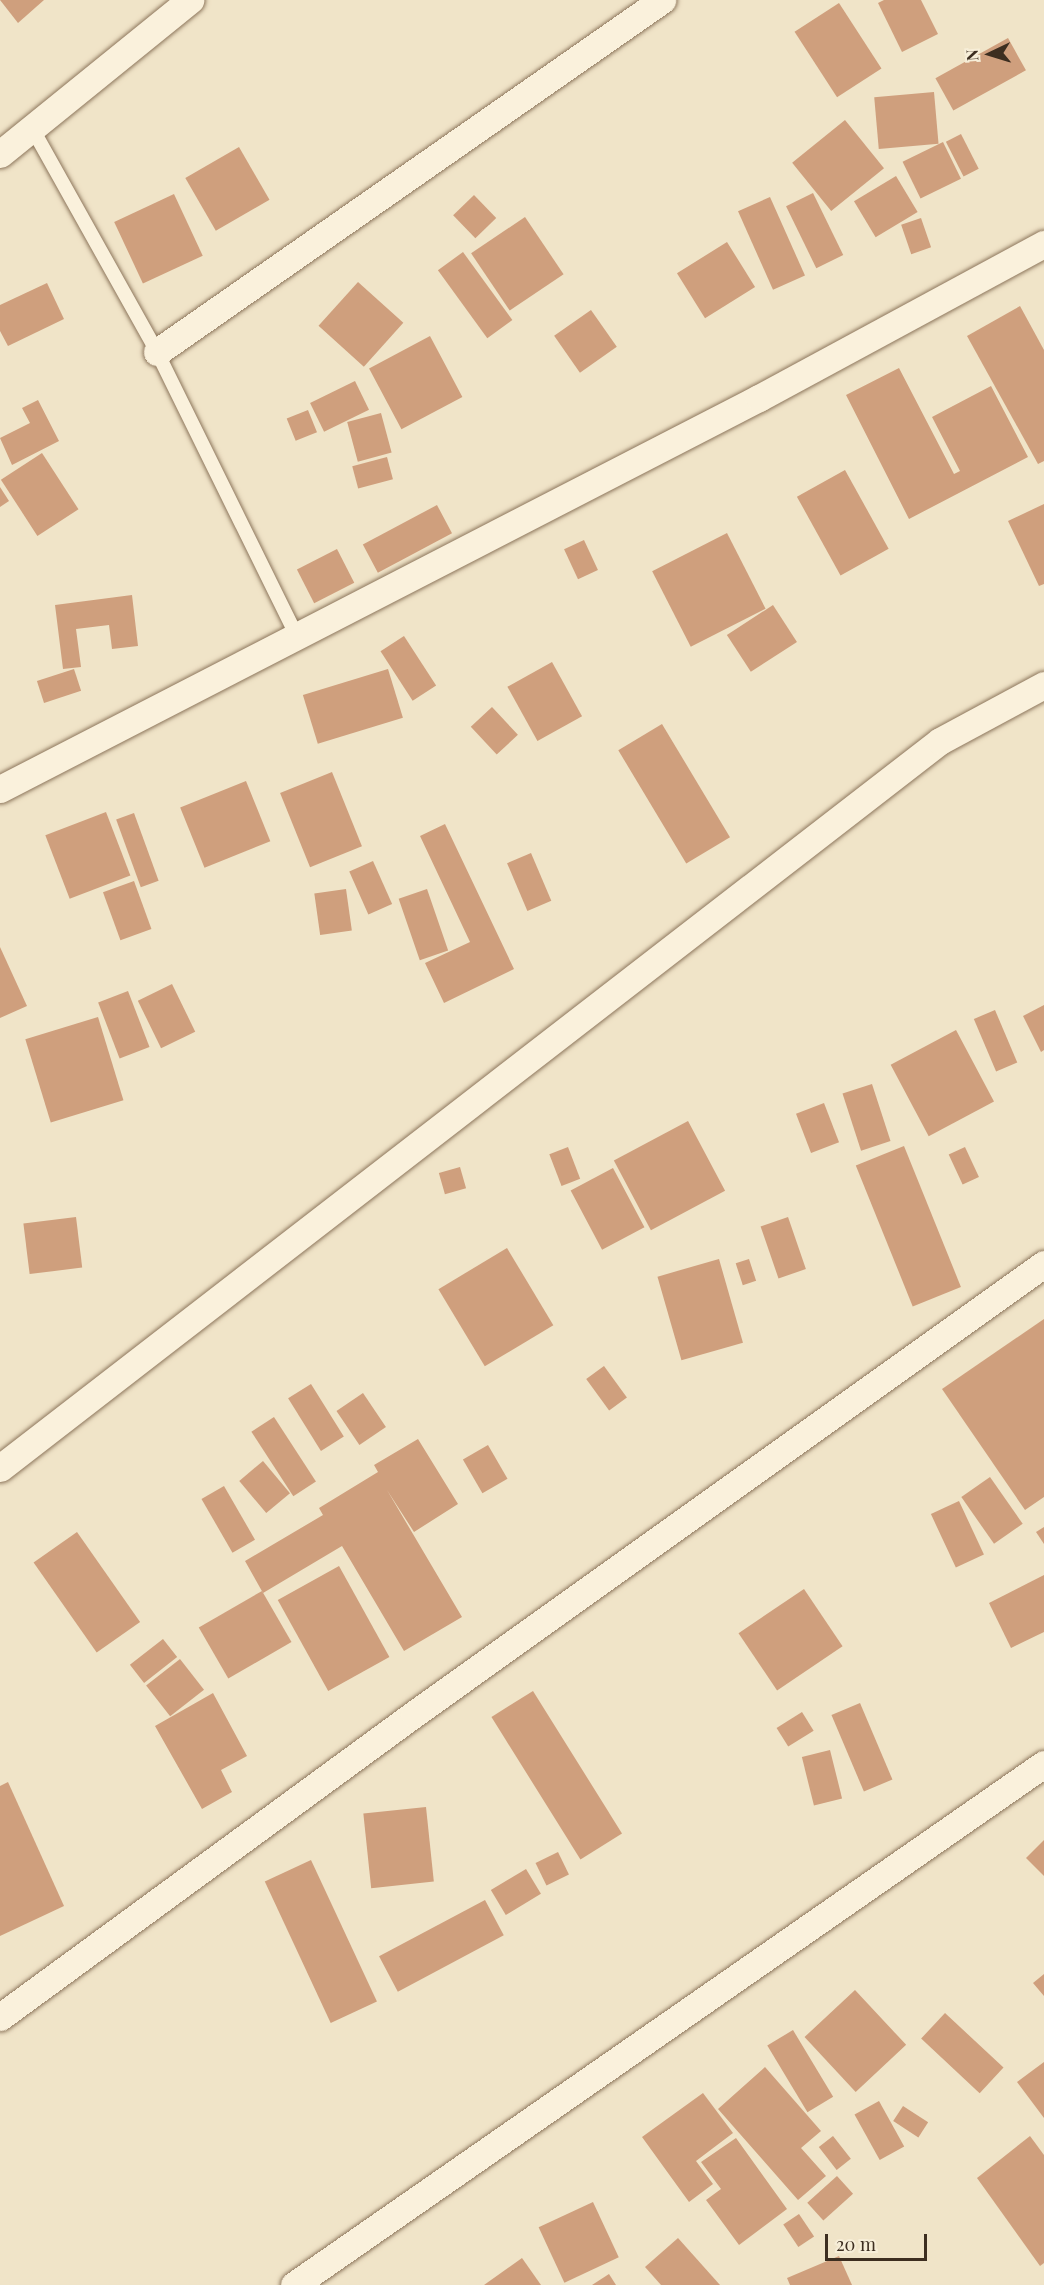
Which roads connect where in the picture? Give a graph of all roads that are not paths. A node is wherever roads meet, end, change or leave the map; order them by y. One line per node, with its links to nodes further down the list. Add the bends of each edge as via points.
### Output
1 (190, 0): 3 (street)
2 (662, 0): 6 (street)
3 (32, 128): 4 (street); 6 (lane)
4 (0, 154)
5 (1044, 244): 7 (street, via 759,398)
6 (156, 352): 7 (lane)
7 (297, 636): 9 (street)
8 (1044, 685): 11 (street, via 940,741)
9 (0, 789)
10 (1044, 1264): 13 (street, via 423,1707)
11 (0, 1468)
12 (1044, 1764): 14 (street)
13 (0, 2017)
14 (294, 2285)

